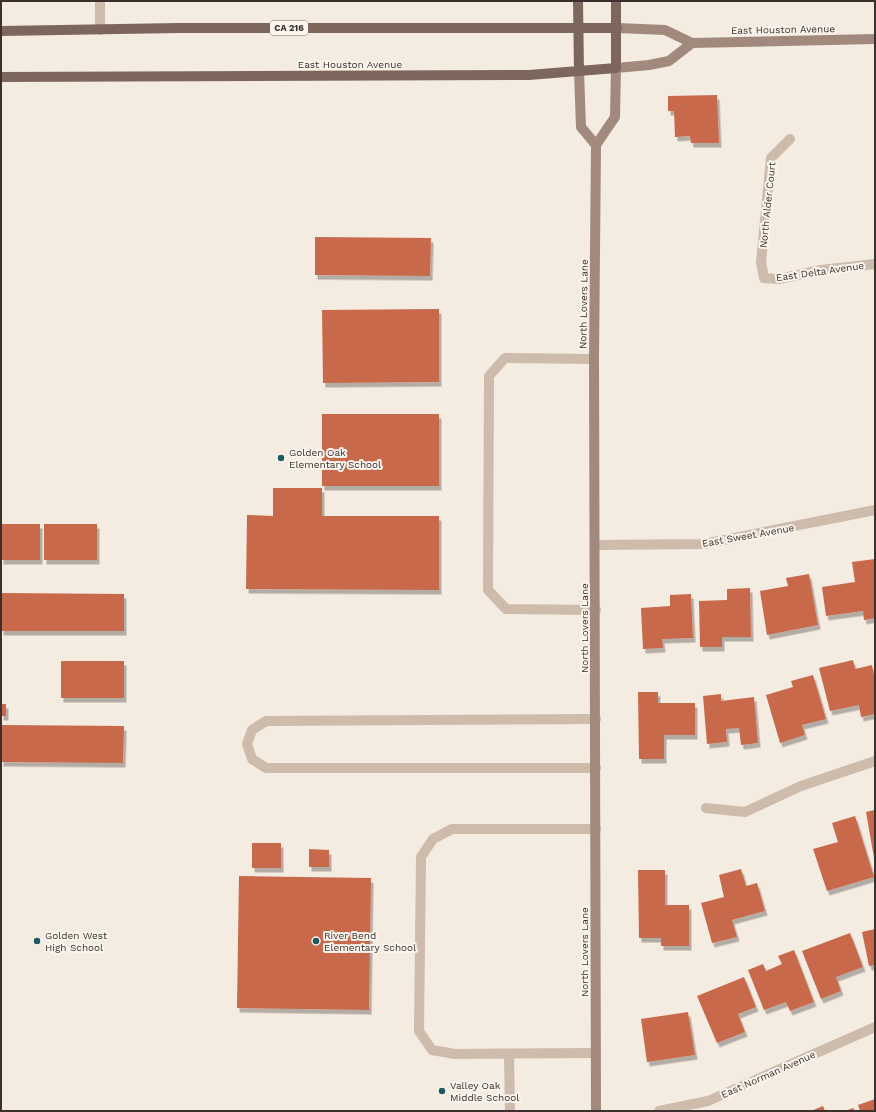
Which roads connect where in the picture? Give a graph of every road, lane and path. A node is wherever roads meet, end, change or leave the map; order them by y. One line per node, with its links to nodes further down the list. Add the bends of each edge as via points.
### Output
1 (100, 1): 6 (street)
2 (578, 1): 4 (main road)
3 (616, 1): 5 (main road)
4 (578, 27): 5 (main road, East Houston Avenue); 6 (main road, East Houston Avenue / CA 216); 11 (main road)
5 (617, 28): 9 (main road, East Houston Avenue, via 665,30); 10 (main road)
6 (100, 30): 7 (main road, East Houston Avenue / CA 216)
7 (1, 31)
8 (875, 39): 9 (main road, East Houston Avenue)
9 (692, 43): 10 (main road, East Houston Avenue, via 669,61)
10 (616, 68): 11 (main road, East Houston Avenue); 14 (main road, via 615,117)
11 (579, 71): 12 (main road, East Houston Avenue, via 529,75); 14 (main road, via 581,127)
12 (1, 77)
13 (790, 139): 16 (street, North Alder Court, via 771,158 761,262)
14 (596, 145): 17 (main road, North Lovers Lane)
15 (875, 264): 16 (street, East Delta Avenue, via 821,270 779,279)
16 (764, 278)
17 (594, 359): 19 (main road, North Lovers Lane); 20 (street, via 505,358 489,376 488,590 506,609)
18 (875, 510): 19 (street, East Sweet Avenue, via 704,544)
19 (596, 545): 20 (main road, North Lovers Lane)
20 (596, 610): 21 (main road, North Lovers Lane)
21 (596, 719): 23 (main road, North Lovers Lane); 23 (street, via 266,721 252,730 247,744 252,759 266,768)
22 (875, 761): 24 (street, via 801,786 745,812)
23 (596, 768): 25 (main road, North Lovers Lane)
24 (706, 808)
25 (596, 829): 27 (main road, North Lovers Lane); 28 (street, via 452,829 432,839 422,857 419,1031 432,1050 455,1054)
26 (875, 1027): 31 (street, East Norman Avenue, via 708,1100)
27 (596, 1053): 28 (street); 30 (main road, North Lovers Lane)
28 (509, 1054): 29 (street)
29 (510, 1111)
30 (596, 1111)
31 (659, 1111)

